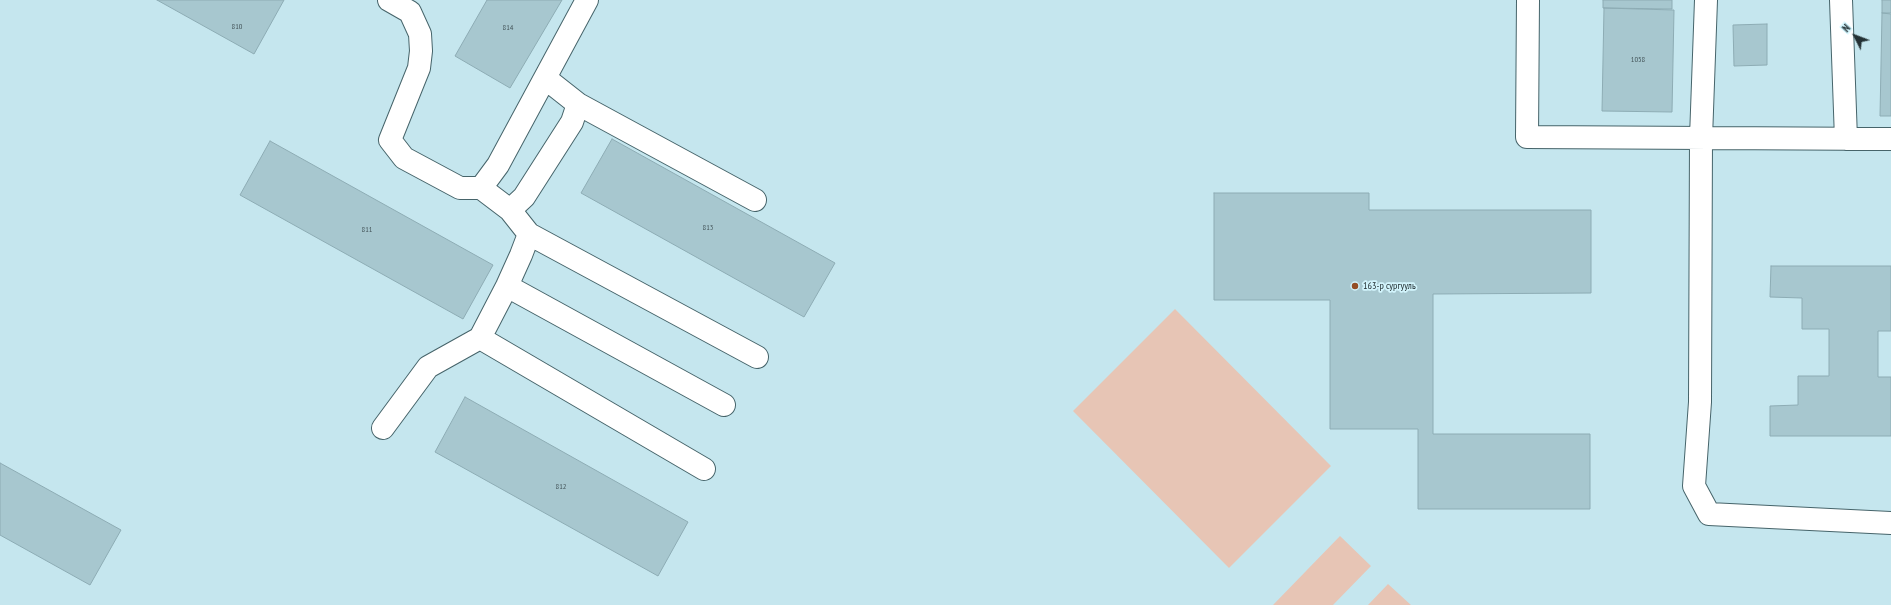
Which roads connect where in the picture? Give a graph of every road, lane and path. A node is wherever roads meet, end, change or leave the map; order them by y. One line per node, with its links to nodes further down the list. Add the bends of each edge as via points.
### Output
1 (389, 0): 11 (street, via 410,12 420,34 421,51 418,68 390,140 404,158 460,188)
2 (587, 0): 6 (street)
3 (1528, 0): 8 (street, via 1527,137)
4 (1706, 0): 8 (street)
5 (1841, 0): 10 (street)
6 (545, 78): 7 (street); 11 (street, via 498,165)
7 (578, 104): 12 (street); 13 (street, via 568,129 524,197)
8 (1701, 138): 10 (street); 21 (street, via 1700,402 1694,486 1709,514)
9 (1891, 138): 10 (street)
10 (1846, 139)
11 (481, 188): 13 (street)
12 (755, 200)
13 (510, 210): 14 (street)
14 (528, 234): 15 (street); 17 (street)
15 (507, 286): 16 (street); 18 (street)
16 (480, 338): 19 (street, via 428,367); 20 (street)
17 (757, 357)
18 (724, 405)
19 (383, 428)
20 (704, 469)
21 (1891, 523)

